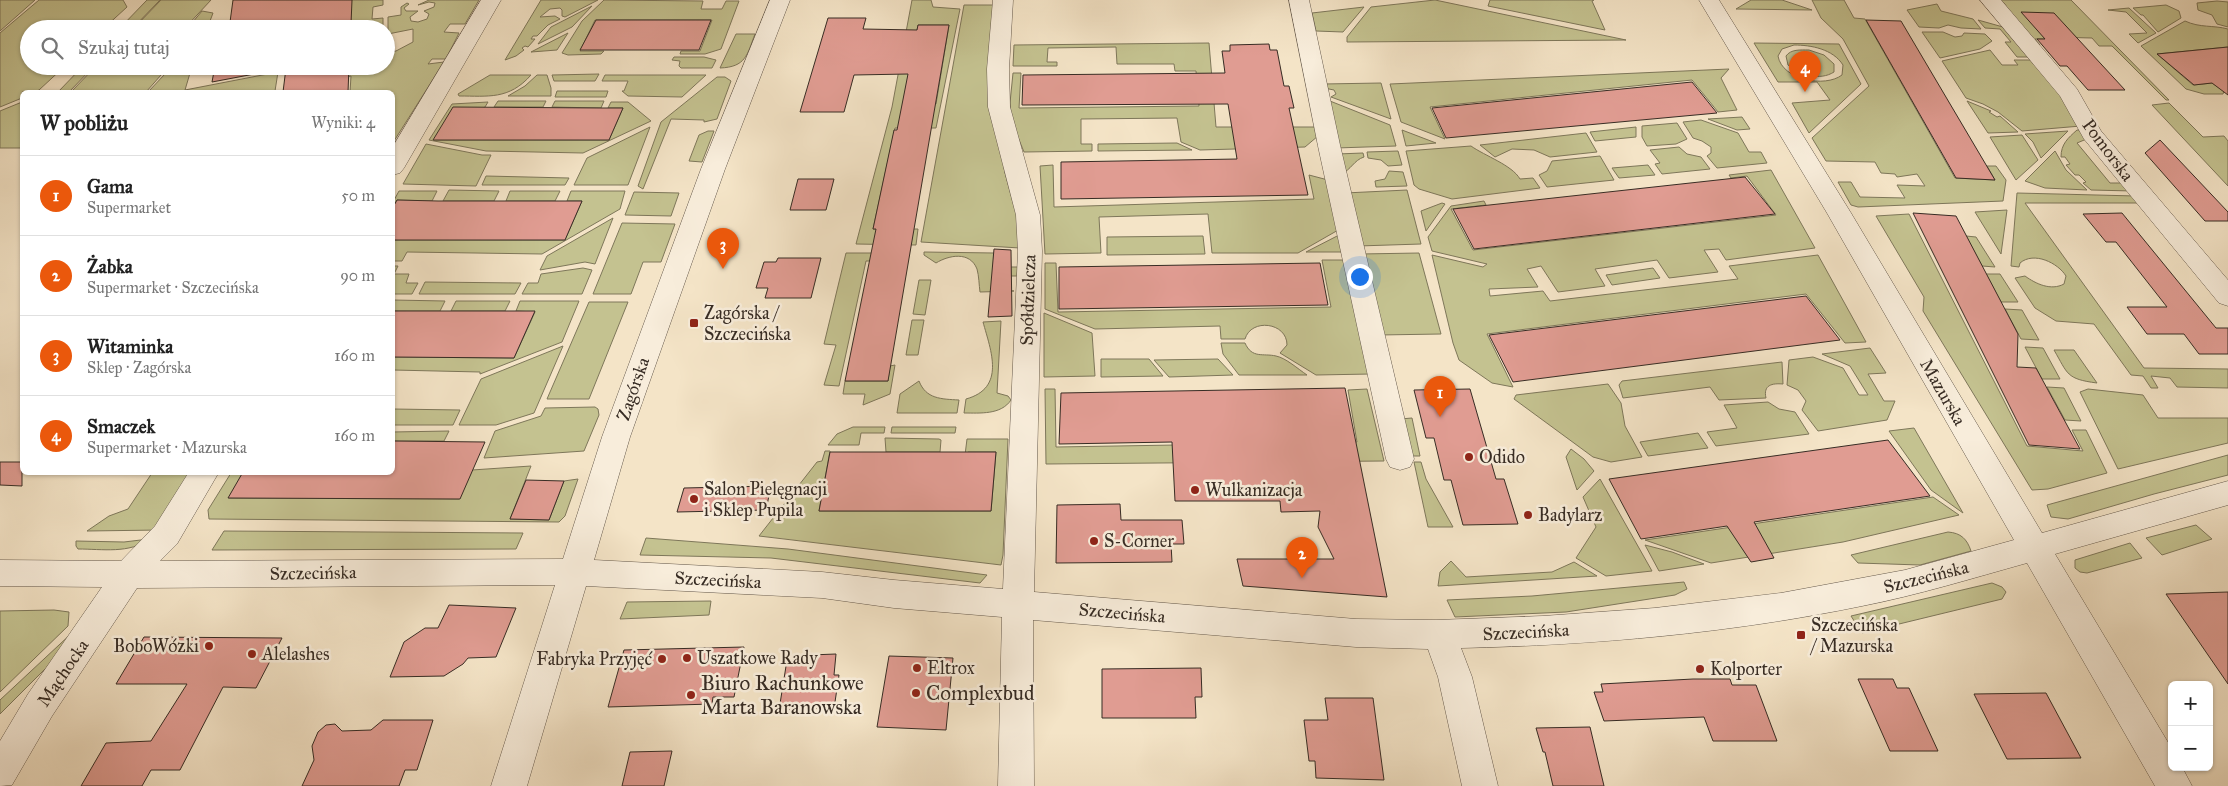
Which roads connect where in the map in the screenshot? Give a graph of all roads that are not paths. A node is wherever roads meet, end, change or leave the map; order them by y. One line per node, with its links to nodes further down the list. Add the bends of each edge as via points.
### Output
1 (491, 0): 7 (street)
2 (780, 0): 13 (street, Zagórska, via 712,169 654,329)
3 (1004, 0): 16 (street, Spółdzielcza, via 998,69 999,107 1028,215 1030,251)
4 (1299, 0): 9 (street, via 1312,72)
5 (1709, 0): 12 (street, Mazurska, via 1839,213)
6 (1990, 0): 8 (street, Pomorska, via 2069,94 2092,134)
7 (395, 163)
8 (2228, 298)
9 (1400, 459)
10 (203, 475): 15 (street, Mąchocka, via 166,535)
11 (2228, 493): 12 (street, Szczecińska)
12 (2034, 548): 17 (street, Szczecińska, via 1887,587 1755,611 1594,628); 24 (street, Mazurska)
13 (574, 572): 15 (street, Szczecińska); 16 (street, Szczecińska, via 822,585); 21 (street, Zagórska)
14 (0, 573): 15 (street, Szczecińska)
15 (129, 574): 18 (street, Mąchocka)
16 (1018, 603): 17 (street, Szczecińska, via 1309,630); 22 (street, Spółdzielcza)
17 (1440, 636): 23 (street, via 1455,677)
18 (40, 705): 19 (street); 20 (street, Mąchocka)
19 (0, 740)
20 (0, 773)
21 (509, 786)
22 (1016, 786)
23 (1480, 786)
24 (2174, 786)

